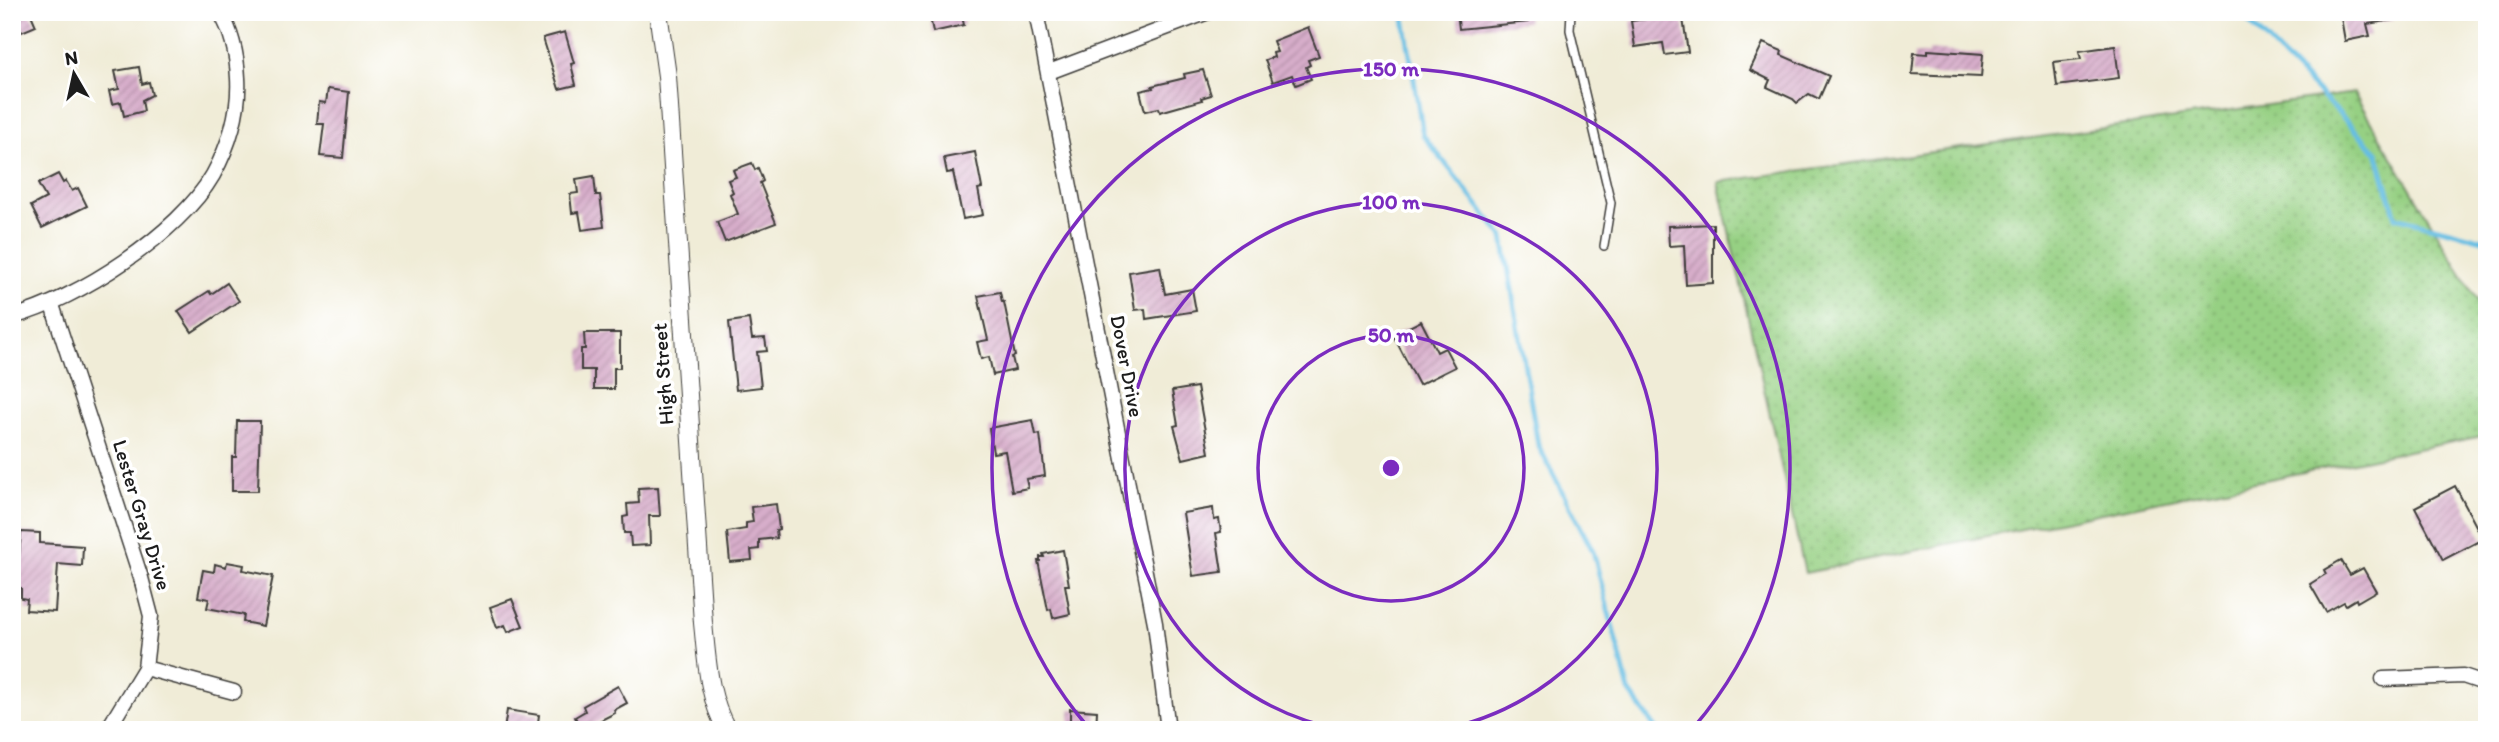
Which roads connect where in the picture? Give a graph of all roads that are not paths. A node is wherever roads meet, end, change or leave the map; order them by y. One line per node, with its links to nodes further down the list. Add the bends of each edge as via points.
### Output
1 (220, 12): 8 (street, via 228,24 237,61 239,96 231,133 213,175 188,208 125,262)
2 (658, 12): 15 (street, High Street, via 667,76 703,623 711,694)
3 (1037, 12): 6 (street, Dover Drive)
4 (1208, 12): 6 (street)
5 (1571, 12): 7 (lane, via 1570,30 1611,203)
6 (1049, 72): 16 (street, Dover Drive, via 1155,623)
7 (1604, 246)
8 (52, 305): 9 (street); 10 (street, Lester Gray Drive, via 151,616)
9 (12, 317)
10 (145, 668): 13 (street); 14 (street, Lester Gray Drive, via 111,724)
11 (2382, 679): 12 (street, via 2463,676)
12 (2487, 684)
13 (234, 692)
14 (101, 730)
15 (727, 730)
16 (1168, 730)

